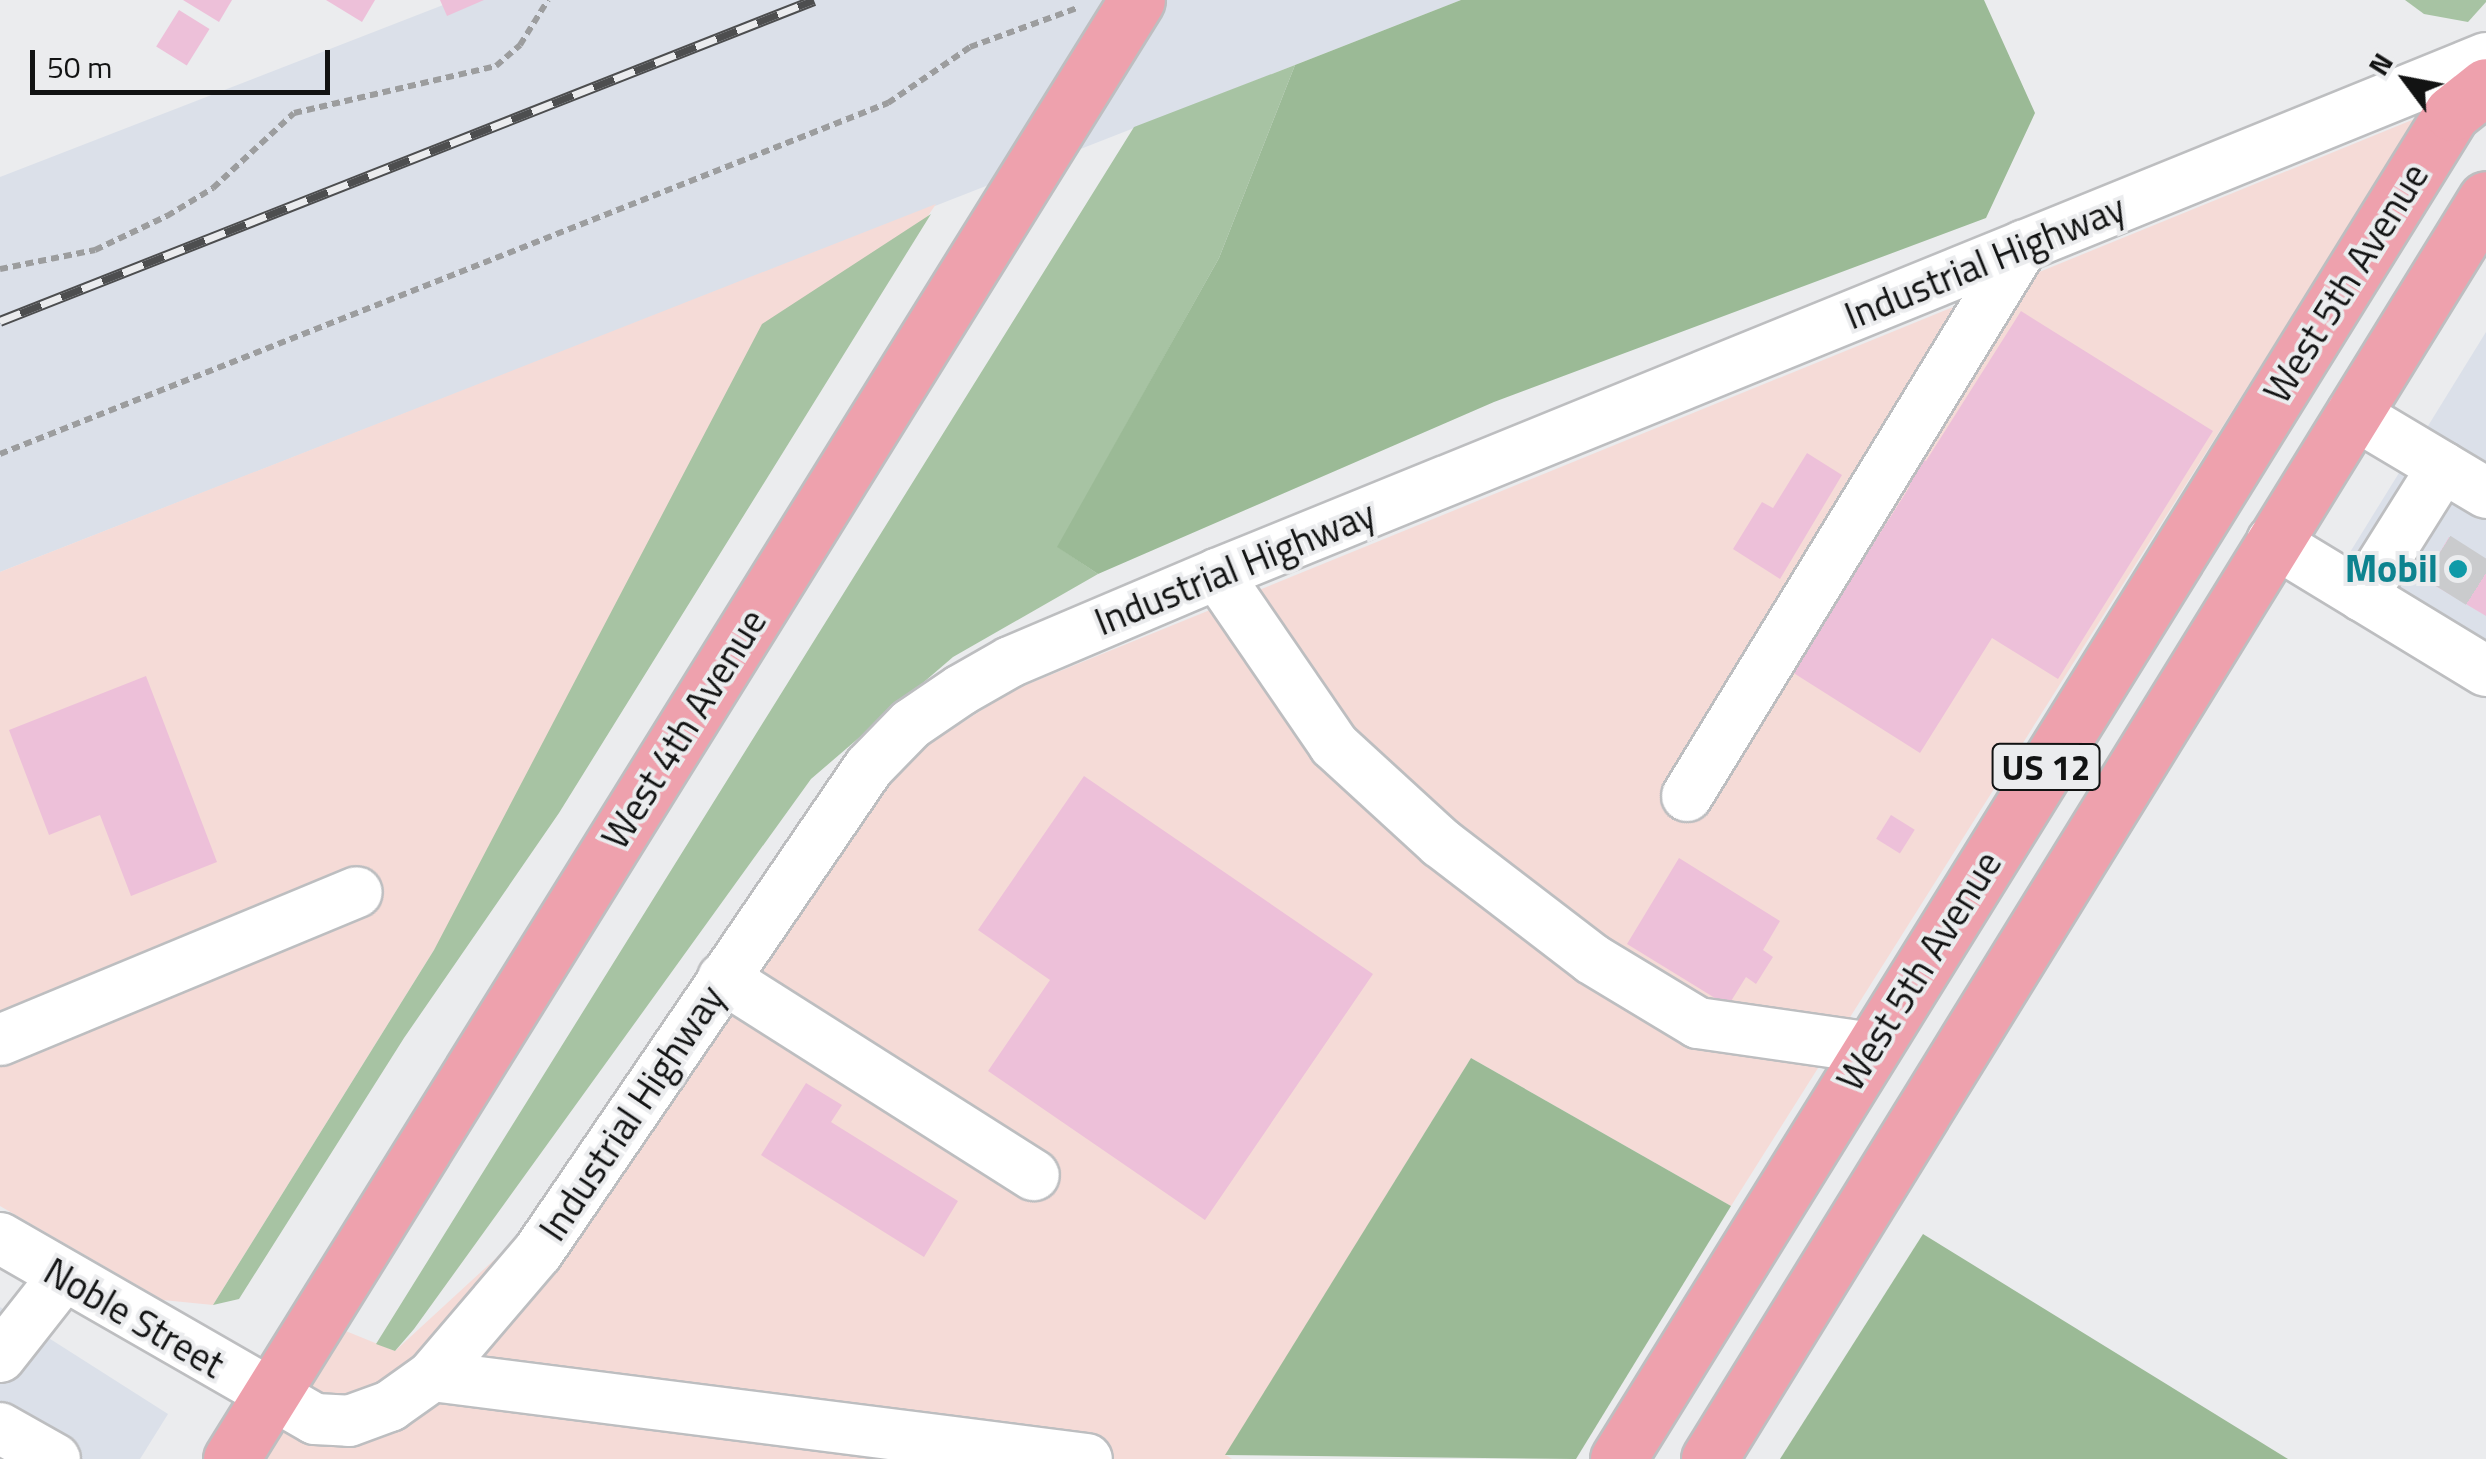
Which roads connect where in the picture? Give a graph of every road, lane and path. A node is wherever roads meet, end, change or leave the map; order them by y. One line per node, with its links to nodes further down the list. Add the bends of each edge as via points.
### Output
1 (548, 0): 8 (path, via 520,45 496,66 294,113 213,188 167,216 96,250)
2 (1137, 0): 29 (main road, West 4th Avenue)
3 (1082, 6): 10 (path, via 970,47 888,103)
4 (2486, 58): 7 (street, Industrial Highway)
5 (2486, 86): 17 (main road, West 5th Avenue / US 12, via 2452,113)
6 (2486, 199): 9 (main road, West 5th Avenue / US 12)
7 (2023, 246): 14 (street, Industrial Highway); 18 (street)
8 (0, 269)
9 (2352, 412): 11 (street); 13 (main road, West 5th Avenue / US 12)
10 (0, 454)
11 (2443, 467): 12 (street); 15 (street, via 2418,546)
12 (2486, 493)
13 (2272, 542): 15 (street); 19 (main road, West 5th Avenue / US 12)
14 (1216, 574): 21 (street, Industrial Highway, via 1010,662 911,724 869,767); 23 (street, via 1334,745 1441,843 1592,958 1698,1022)
15 (2362, 596): 16 (street)
16 (2486, 672)
17 (2044, 771): 19 (main road); 23 (main road, West 5th Avenue / US 12)
18 (1687, 796)
19 (2105, 810): 33 (main road, West 5th Avenue / US 12)
20 (357, 892): 22 (street)
21 (723, 978): 24 (street); 28 (street, Industrial Highway, via 538,1252)
22 (0, 1040)
23 (1872, 1048): 32 (main road, West 5th Avenue / US 12)
24 (1034, 1175)
25 (0, 1238): 26 (street, Noble Street)
26 (63, 1277): 27 (street); 29 (street, Noble Street)
27 (0, 1356)
28 (432, 1376): 29 (street, Industrial Highway, via 390,1406 349,1421 315,1418); 31 (street)
29 (270, 1397): 30 (main road, West 4th Avenue)
30 (231, 1459)
31 (1087, 1459)
32 (1618, 1459)
33 (1708, 1459)

